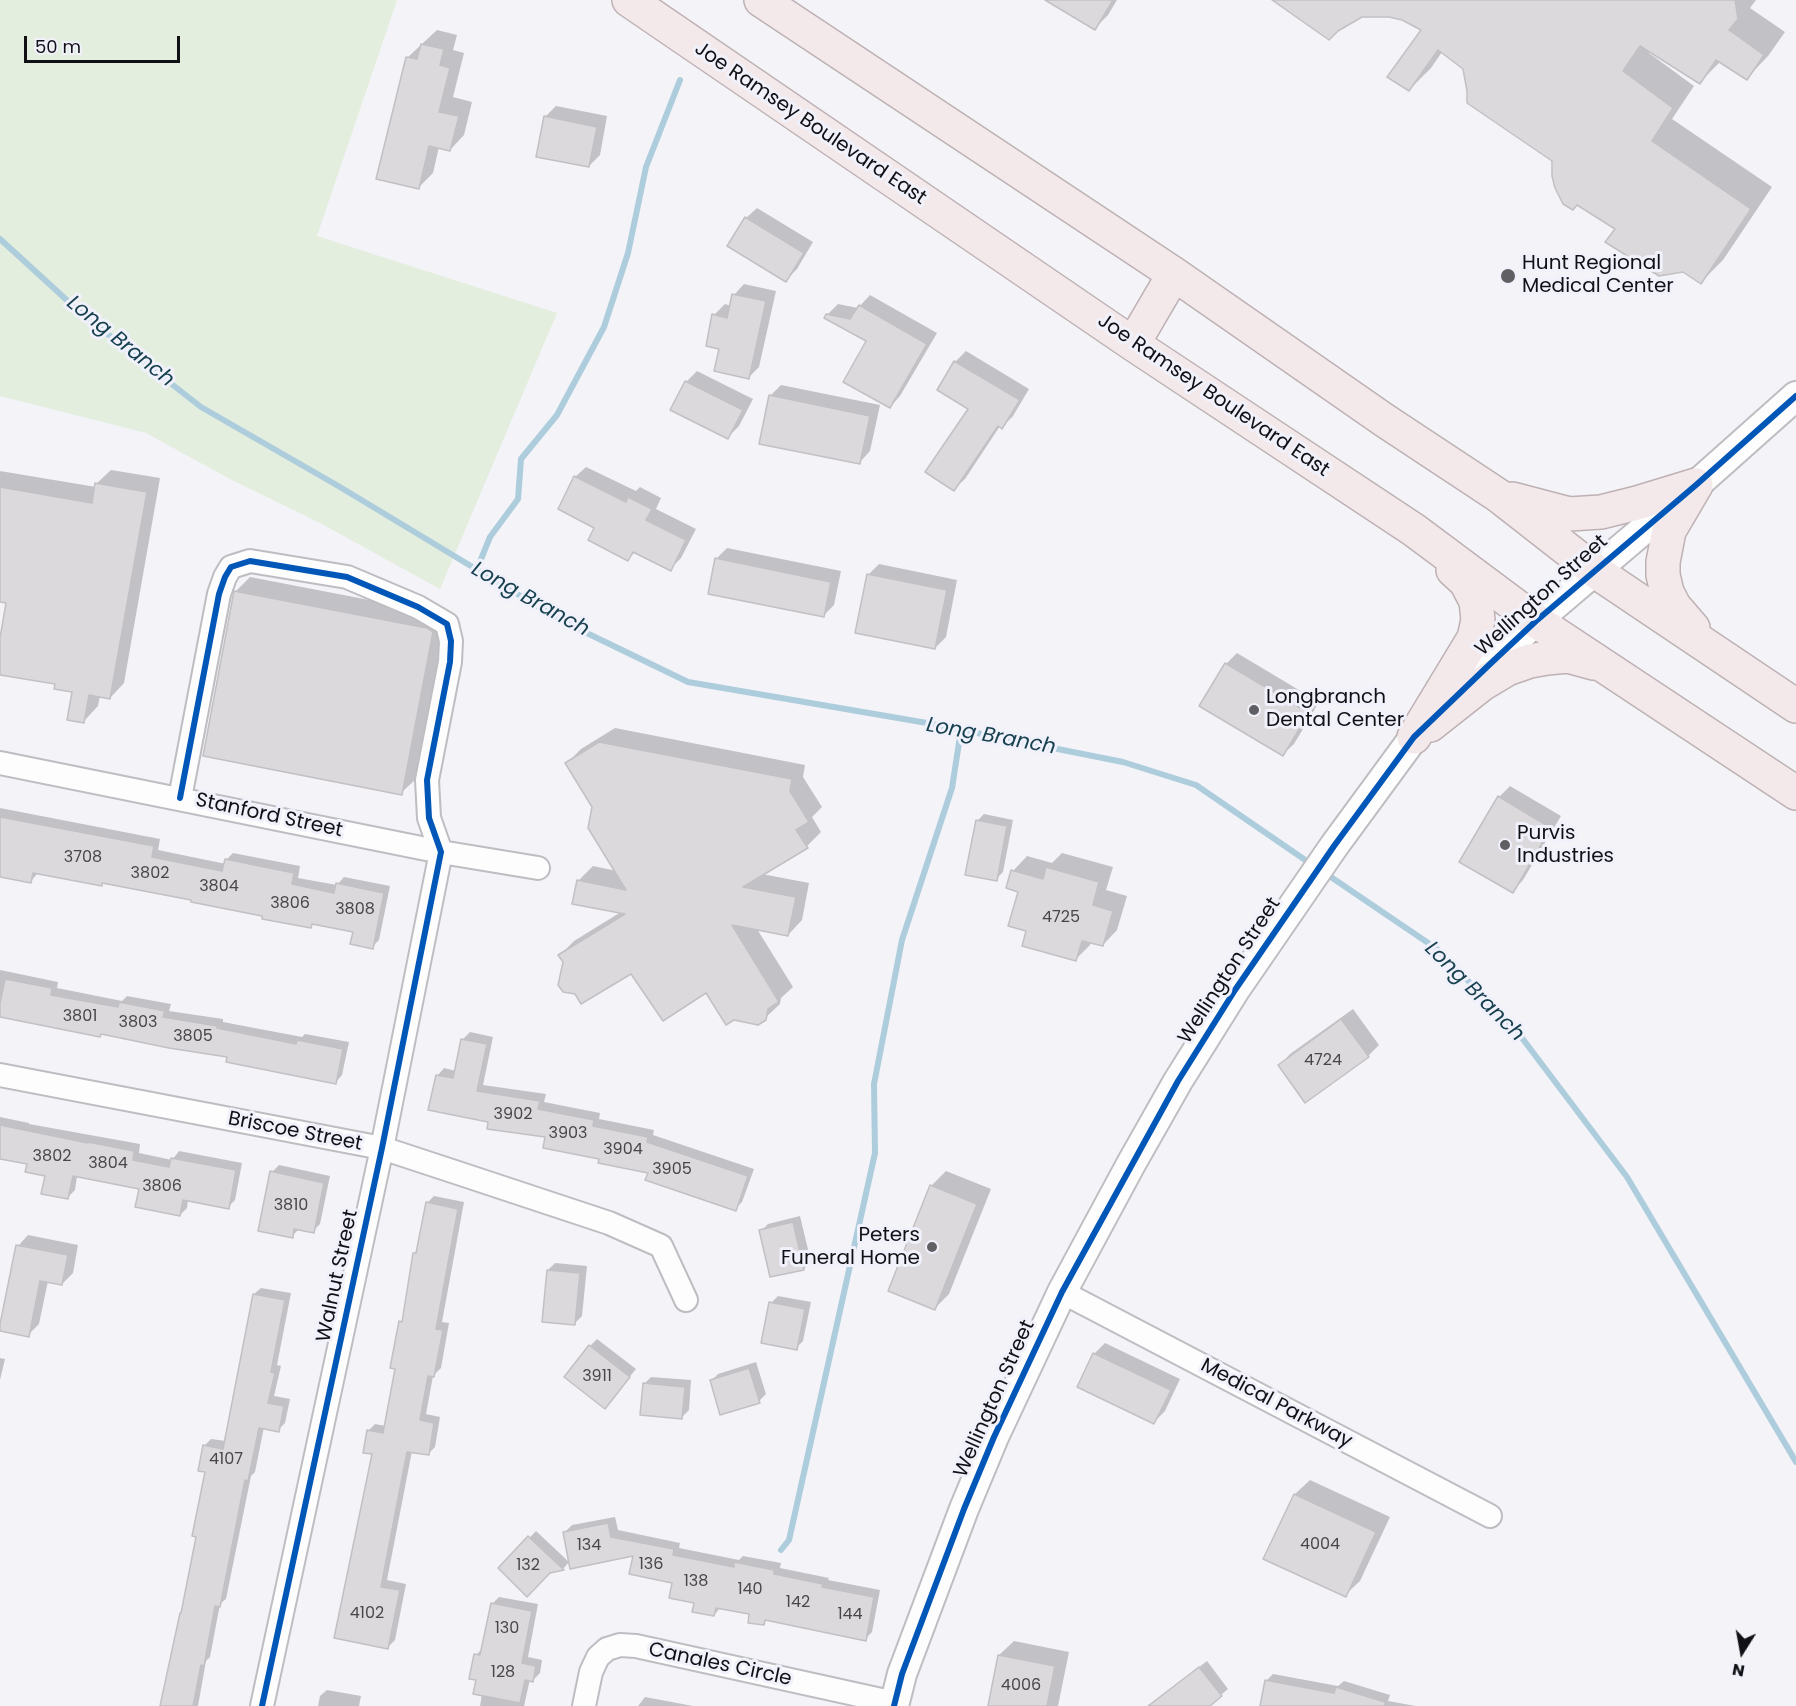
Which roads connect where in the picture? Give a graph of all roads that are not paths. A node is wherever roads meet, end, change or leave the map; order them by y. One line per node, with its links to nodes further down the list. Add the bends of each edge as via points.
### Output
1 (629, 0): 4 (highway, Joe Ramsey Boulevard East)
2 (761, 0): 3 (highway)
3 (1174, 274): 4 (highway); 7 (highway)
4 (1133, 344): 8 (highway, Joe Ramsey Boulevard East)
5 (1796, 396): 6 (street, Wellington Street)
6 (1696, 485): 7 (highway, via 1637,504 1590,513 1569,514); 9 (street, Wellington Street); 11 (highway, via 1669,531 1663,575 1674,606)
7 (1498, 496): 9 (highway)
8 (1414, 530): 10 (highway, Joe Ramsey Boulevard East); 14 (highway, via 1466,582 1476,601 1479,620 1474,638)
9 (1594, 571): 10 (street, Wellington Street); 11 (highway)
10 (1536, 621): 12 (highway, Joe Ramsey Boulevard East); 14 (street, Wellington Street)
11 (1710, 649): 13 (highway)
12 (1603, 666): 14 (highway, via 1568,656 1530,661 1507,669); 16 (highway, Joe Ramsey Boulevard East)
13 (1796, 706)
14 (1414, 737): 22 (street, Wellington Street, via 1235,990 1178,1082)
15 (0, 763): 17 (street, Stanford Street)
16 (1796, 793)
17 (180, 798): 18 (street, Stanford Street); 18 (street, via 219,594 231,567 250,561 346,577 447,624 450,662 427,780 429,818)
18 (441, 852): 19 (street, Stanford Street); 21 (street, Walnut Street)
19 (538, 868)
20 (0, 1075): 21 (street, Briscoe Street)
21 (382, 1148): 23 (street, Briscoe Street, via 609,1223 662,1246); 26 (street, Walnut Street)
22 (1062, 1292): 24 (street, Medical Parkway); 25 (street, Wellington Street, via 964,1509 902,1674)
23 (686, 1300)
24 (1490, 1516)
25 (895, 1704): 27 (street, Canales Circle, via 620,1645 598,1657)
26 (262, 1706)
27 (584, 1706)

